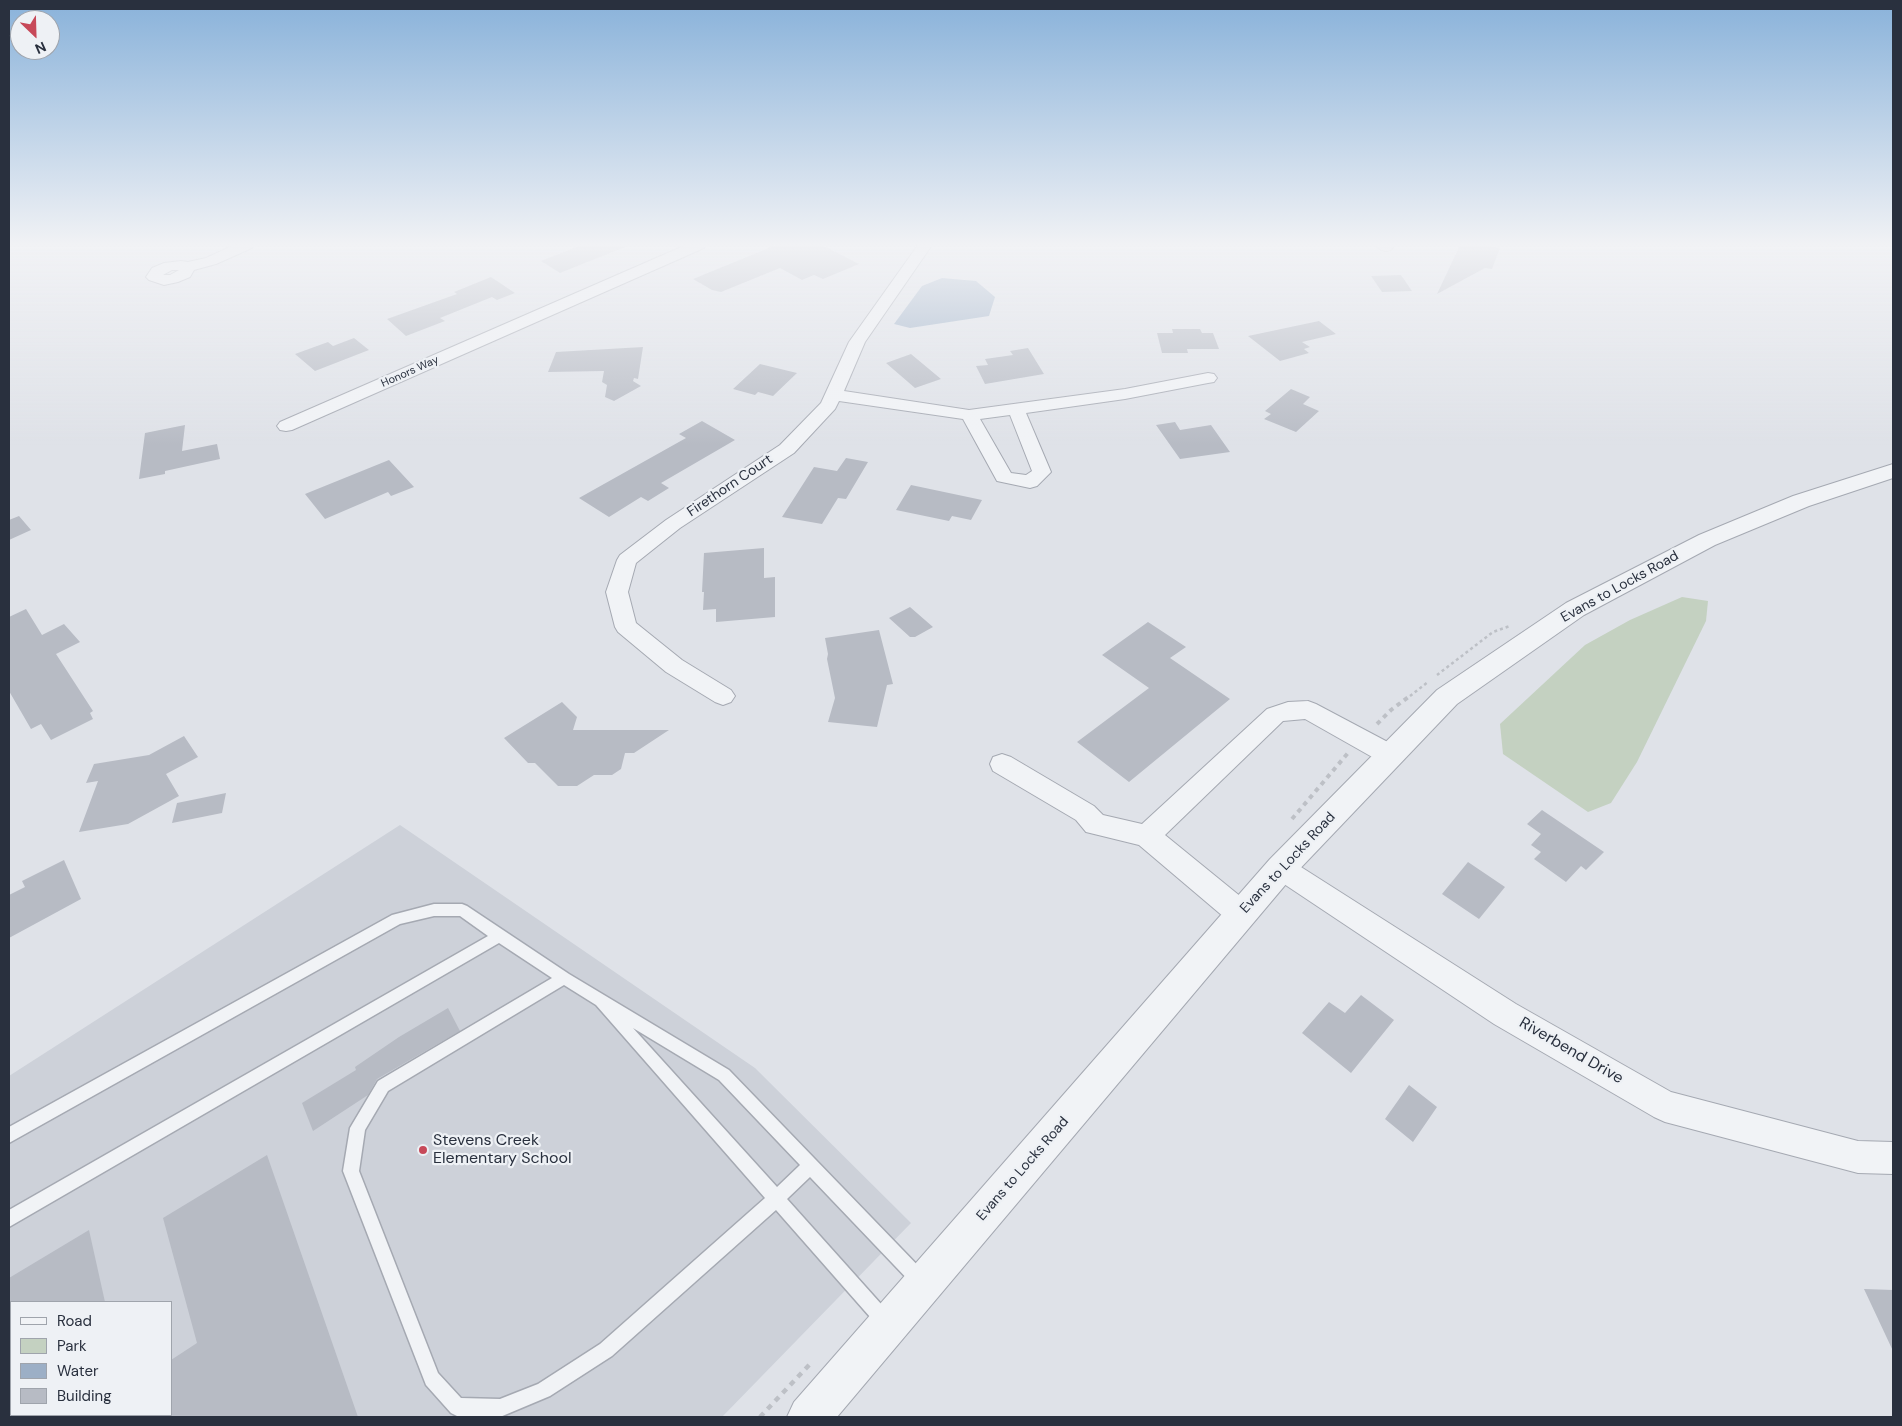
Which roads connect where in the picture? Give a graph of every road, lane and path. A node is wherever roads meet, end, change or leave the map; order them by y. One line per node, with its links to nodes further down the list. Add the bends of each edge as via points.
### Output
1 (547, 312): 7 (street, Honors Way)
2 (878, 312): 4 (street, Firethorn Court, via 857,342)
3 (1208, 378): 5 (street, via 1125,394)
4 (833, 395): 6 (street); 9 (street, Firethorn Court, via 829,405 787,448 673,524 627,560 617,592 626,627 674,666)
5 (1016, 409): 6 (street); 6 (street, via 1042,472 1030,482 1004,477)
6 (969, 415)
7 (286, 426)
8 (1893, 471): 11 (street, Evans to Locks Road, via 1801,501 1707,540 1576,609 1447,697)
9 (722, 696)
10 (1353, 748): 13 (path)
11 (1390, 755): 14 (street, via 1308,710 1275,715); 15 (street, Evans to Locks Road)
12 (1002, 764): 14 (street, via 1085,814 1095,824)
13 (1290, 820)
14 (1147, 836): 16 (street)
15 (1281, 868): 16 (street, Evans to Locks Road); 21 (street, Riverbend Drive, via 1506,1014 1665,1106 1858,1157)
16 (1241, 914): 25 (street, Evans to Locks Road)
17 (499, 936): 18 (lane); 20 (lane, via 462,910 434,910 397,919); 24 (lane)
18 (564, 978): 19 (lane); 23 (lane, via 383,1086 358,1128 351,1171 432,1379 457,1407 500,1408 544,1390 585,1364 606,1350)
19 (594, 994): 22 (lane, via 724,1075); 23 (lane)
20 (9, 1135)
21 (1893, 1158)
22 (810, 1166): 23 (lane); 25 (lane)
23 (775, 1200): 26 (lane)
24 (9, 1219)
25 (924, 1284): 26 (street, Evans to Locks Road)
26 (889, 1325): 29 (street, Evans to Locks Road)
27 (813, 1362): 28 (path)
28 (760, 1417)
29 (809, 1417)

